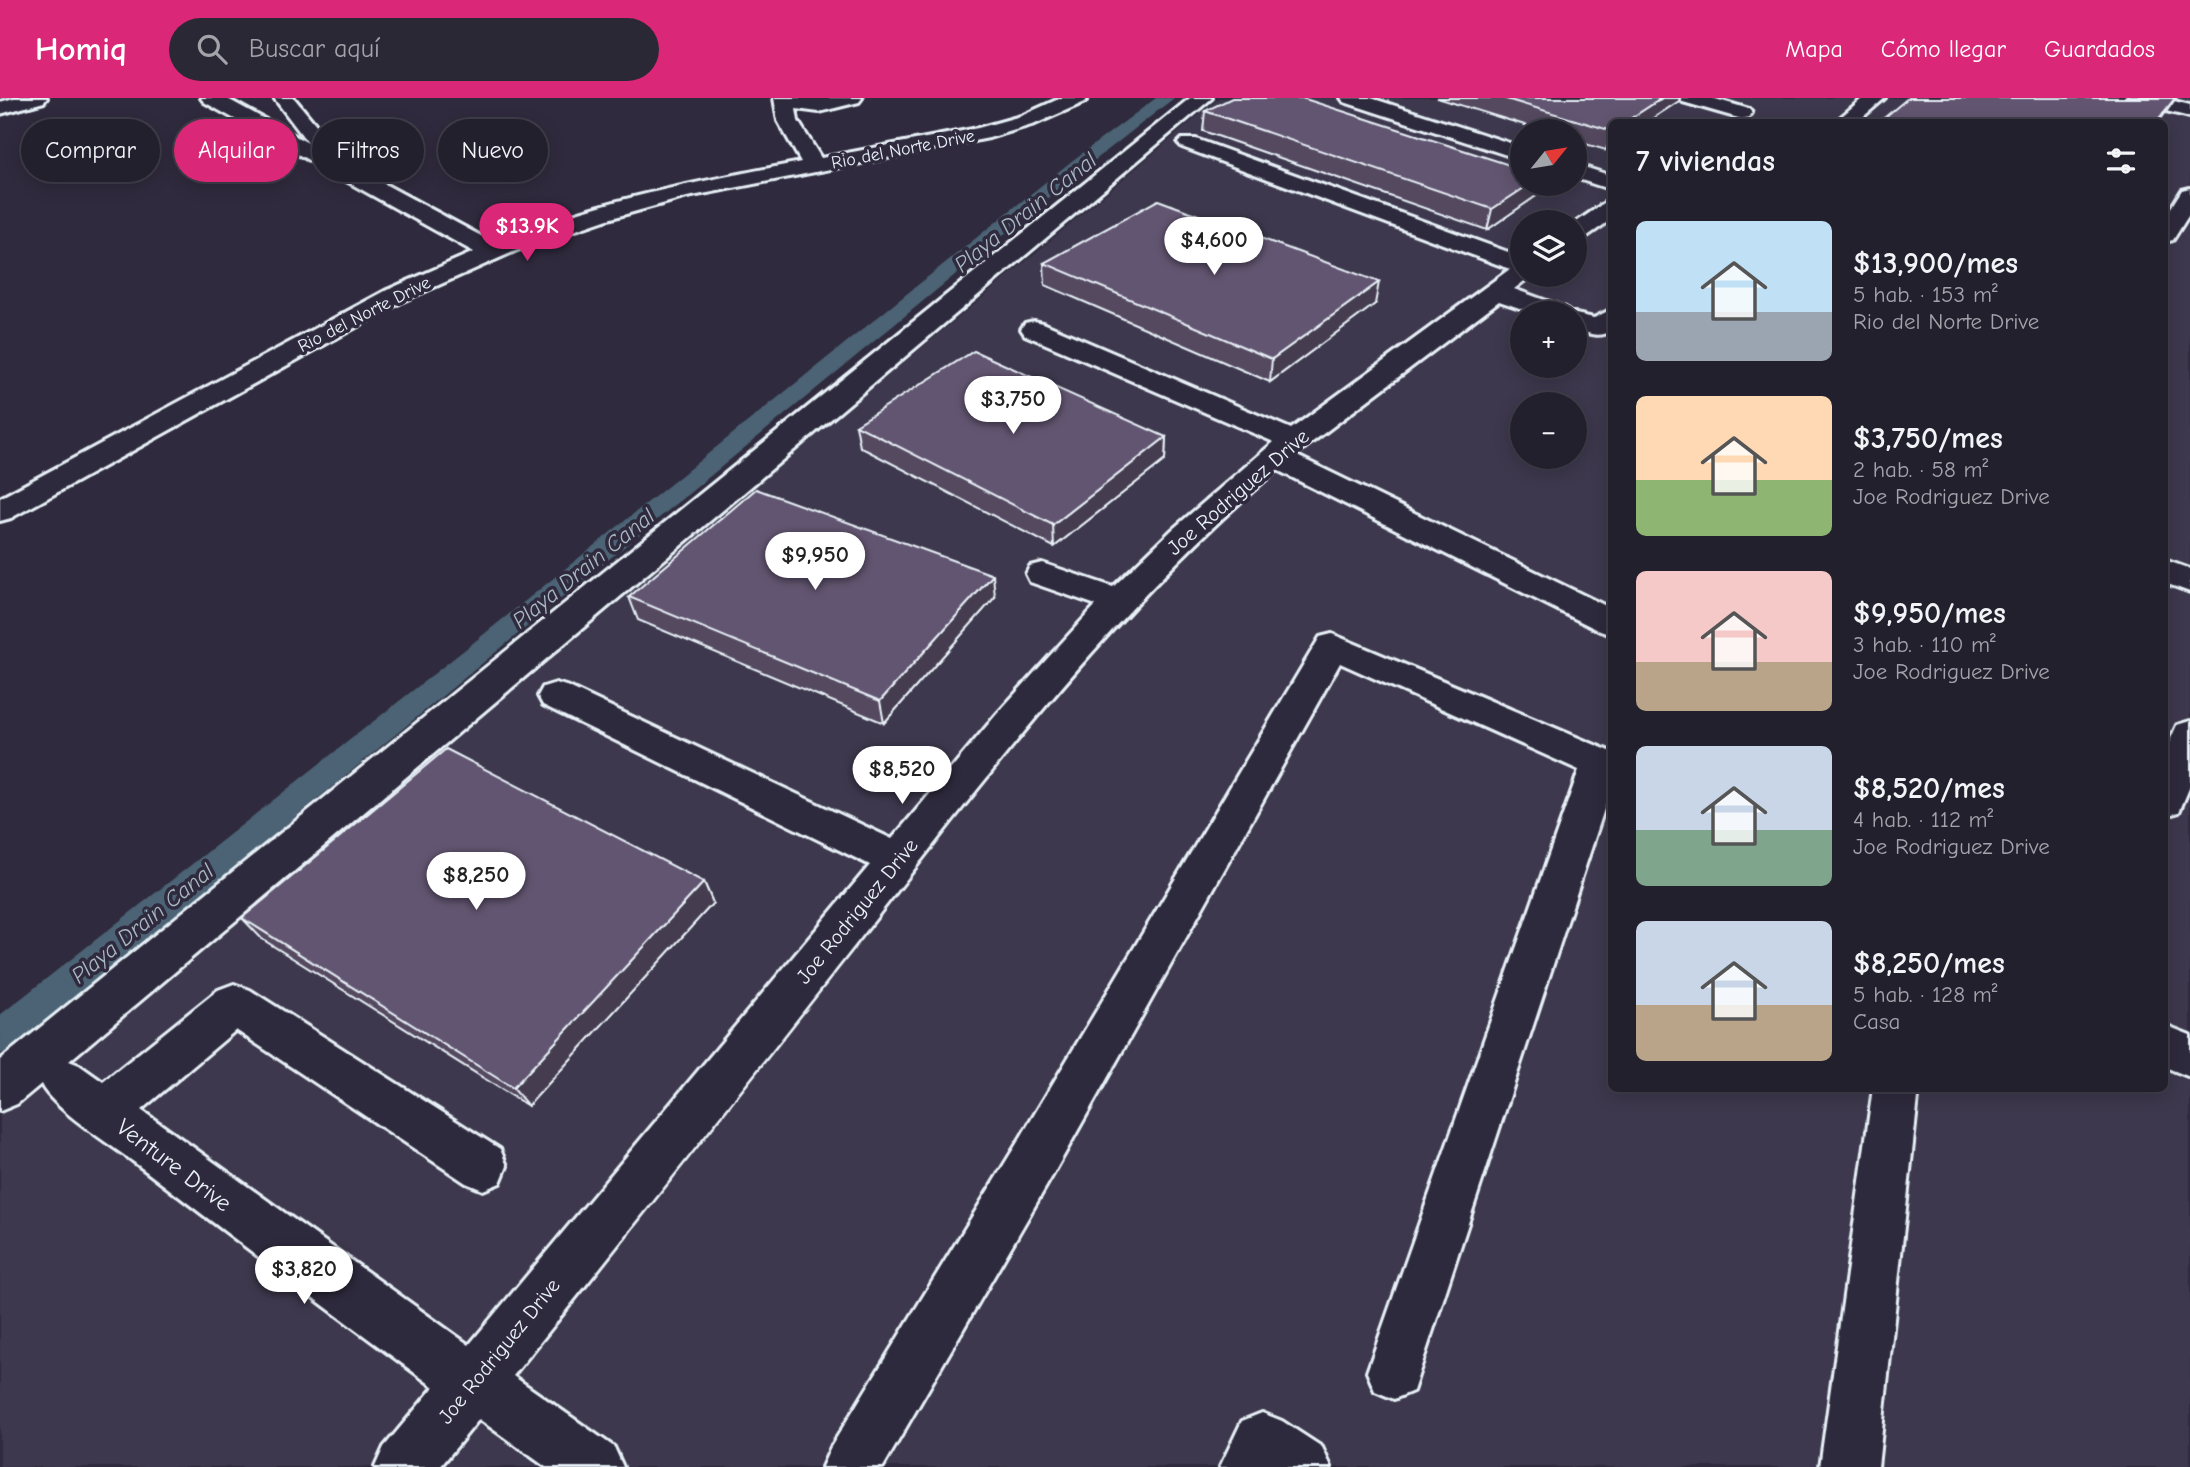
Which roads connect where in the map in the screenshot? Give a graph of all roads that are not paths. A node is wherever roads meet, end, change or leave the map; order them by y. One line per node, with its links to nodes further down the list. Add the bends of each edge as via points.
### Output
1 (37, 98): 13 (street)
2 (211, 98): 20 (street)
3 (284, 98): 17 (street)
4 (785, 98): 5 (street, via 814,107); 21 (street, via 788,121)
5 (852, 98)
6 (1078, 98): 21 (street, Rio del Norte Drive, via 1028,120 970,137)
7 (1202, 98): 48 (street)
8 (1351, 98): 19 (street)
9 (1690, 98): 15 (street)
10 (1763, 98): 15 (street)
11 (1875, 98): 16 (street)
12 (2137, 98): 14 (street)
13 (0, 108)
14 (2190, 111)
15 (1736, 118)
16 (1849, 119)
17 (312, 133)
18 (1189, 143): 30 (street)
19 (1510, 150)
20 (312, 152)
21 (815, 167): 29 (street, Rio del Norte Drive, via 649,201)
22 (1587, 175): 24 (street)
23 (367, 182): 29 (street)
24 (1608, 182)
25 (2190, 195): 28 (street)
26 (1608, 211): 27 (street)
27 (1587, 226)
28 (2168, 230)
29 (492, 252): 35 (street, Rio del Norte Drive, via 363,312)
30 (1505, 283): 31 (street); 32 (street); 34 (street, Joe Rodriguez Drive)
31 (1513, 301)
32 (1536, 301)
33 (1034, 329): 34 (street)
34 (1285, 449): 39 (street, Joe Rodriguez Drive, via 1184,536); 40 (street)
35 (0, 511)
36 (2168, 572): 38 (street)
37 (1042, 574): 39 (street)
38 (2190, 581)
39 (1119, 602): 44 (street, Joe Rodriguez Drive, via 983,755)
40 (1608, 622)
41 (556, 696): 44 (street)
42 (2190, 735): 43 (street)
43 (2168, 794)
44 (898, 860): 53 (street, Joe Rodriguez Drive)
45 (2168, 1047): 46 (street)
46 (2190, 1056)
47 (63, 1080): 50 (street, Venture Drive)
48 (0, 1089)
49 (1896, 1092): 59 (street)
50 (103, 1112): 51 (street, via 234,1004); 53 (street, Venture Drive)
51 (483, 1166)
52 (1394, 1373): 56 (street, via 1600,762 1332,646 1038,1154)
53 (475, 1380): 54 (street, Joe Rodriguez Drive); 55 (street, Venture Drive)
54 (404, 1467)
55 (594, 1467)
56 (850, 1467)
57 (1249, 1467): 58 (street, via 1262,1441)
58 (1302, 1467)
59 (1849, 1467)

